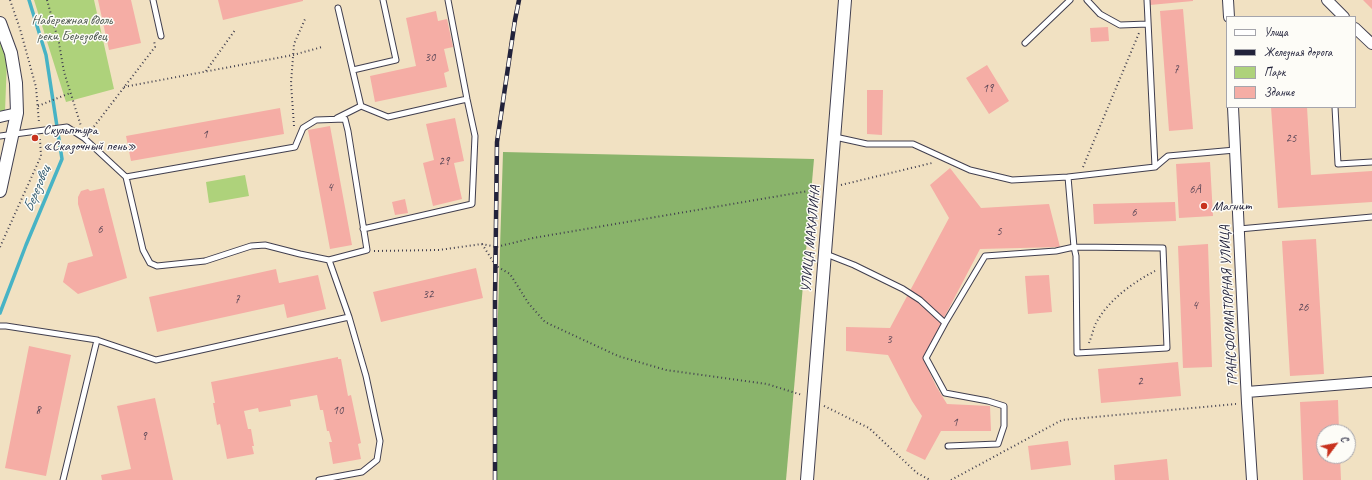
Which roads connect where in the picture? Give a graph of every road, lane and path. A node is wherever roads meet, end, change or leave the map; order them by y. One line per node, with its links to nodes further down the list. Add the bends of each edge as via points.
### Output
1 (47, 0): 28 (path)
2 (153, 0): 19 (lane)
3 (383, 0): 25 (lane, via 396,60)
4 (448, 0): 29 (lane)
5 (845, 0): 39 (street, УЛИЦА МАХАЛИНА)
6 (1070, 0): 21 (lane)
7 (1087, 0): 16 (lane, via 1100,14 1120,25)
8 (1147, 0): 16 (lane)
9 (1228, 0): 12 (street)
10 (1327, 0): 13 (street)
11 (338, 8): 25 (lane)
12 (1229, 16)
13 (1343, 16)
14 (306, 17): 24 (path, via 294,44)
15 (0, 23): 34 (street, via 11,53)
16 (1145, 24): 45 (lane); 46 (path)
17 (1356, 29): 22 (street)
18 (235, 30): 26 (path)
19 (161, 36)
20 (154, 39): 27 (path, via 155,47)
21 (1025, 43)
22 (1372, 44)
23 (322, 47): 24 (path)
24 (293, 56): 26 (path); 41 (path, via 291,83)
25 (353, 70): 31 (lane)
26 (205, 72): 27 (path)
27 (124, 87): 40 (path)
28 (71, 93): 30 (path); 40 (path)
29 (467, 99): 31 (lane, via 388,117); 52 (lane, via 475,136 472,204)
30 (38, 106)
31 (361, 106): 36 (lane)
32 (1233, 108): 42 (street, ТРАНСФОРМАТОРНАЯ УЛИЦА)
33 (1335, 108): 44 (lane, via 1338,164)
34 (17, 113): 35 (street); 37 (street)
35 (0, 117)
36 (334, 119): 41 (lane, via 316,120 303,128); 52 (lane, via 344,119 348,131)
37 (13, 133): 38 (lane); 40 (lane, via 67,127); 50 (street)
38 (0, 136)
39 (834, 137): 43 (lane, via 867,144 913,144); 49 (street, УЛИЦА МАХАЛИНА)
40 (84, 138): 47 (lane)
41 (295, 147): 47 (lane)
42 (1235, 150): 45 (lane, via 1168,156); 53 (street, ТРАНСФОРМАТОРНАЯ УЛИЦА)
43 (949, 160): 48 (lane, via 970,170 1012,180); 49 (path)
44 (1372, 162)
45 (1155, 166): 46 (lane)
46 (1079, 176): 48 (lane)
47 (126, 177): 58 (lane, via 143,250 150,263 157,266 205,261 251,246 265,245)
48 (1068, 177): 55 (lane)
49 (830, 188): 54 (path, via 533,238 496,247); 57 (street, УЛИЦА МАХАЛИНА)
50 (0, 191)
51 (1372, 217): 53 (lane)
52 (363, 229): 56 (lane)
53 (1239, 229): 66 (street, ТРАНСФОРМАТОРНАЯ УЛИЦА)
54 (482, 244): 56 (path, via 432,250); 67 (path, via 496,266 510,274 529,304 545,322 618,356 666,370 767,384)
55 (1074, 247): 59 (lane, via 1163,248); 61 (lane, via 1056,251 985,256); 64 (lane, via 1077,353)
56 (367, 250): 58 (lane)
57 (825, 254): 61 (lane, via 854,265 903,290 920,300); 67 (street, УЛИЦА МАХАЛИНА)
58 (329, 260): 60 (lane)
59 (1164, 266): 64 (path, via 1118,296 1096,325); 64 (lane, via 1167,348)
60 (349, 317): 63 (lane, via 156,360); 71 (lane, via 366,376 380,441 377,460 362,472)
61 (945, 323): 69 (lane, via 926,358 945,393 1004,406 1004,426 998,444)
62 (0, 326): 63 (lane)
63 (97, 340): 70 (lane)
64 (1084, 353)
65 (1372, 382): 66 (street)
66 (1247, 392): 68 (street, ТРАНСФОРМАТОРНАЯ УЛИЦА)
67 (813, 400): 72 (street, УЛИЦА МАХАЛИНА); 73 (path, via 869,428 917,473)
68 (1247, 404): 74 (path, via 1062,420); 75 (street, ТРАНСФОРМАТОРНАЯ УЛИЦА)
69 (948, 446)
70 (63, 480)
71 (319, 480)
72 (807, 480)
73 (930, 480)
74 (951, 480)
75 (1252, 480)

